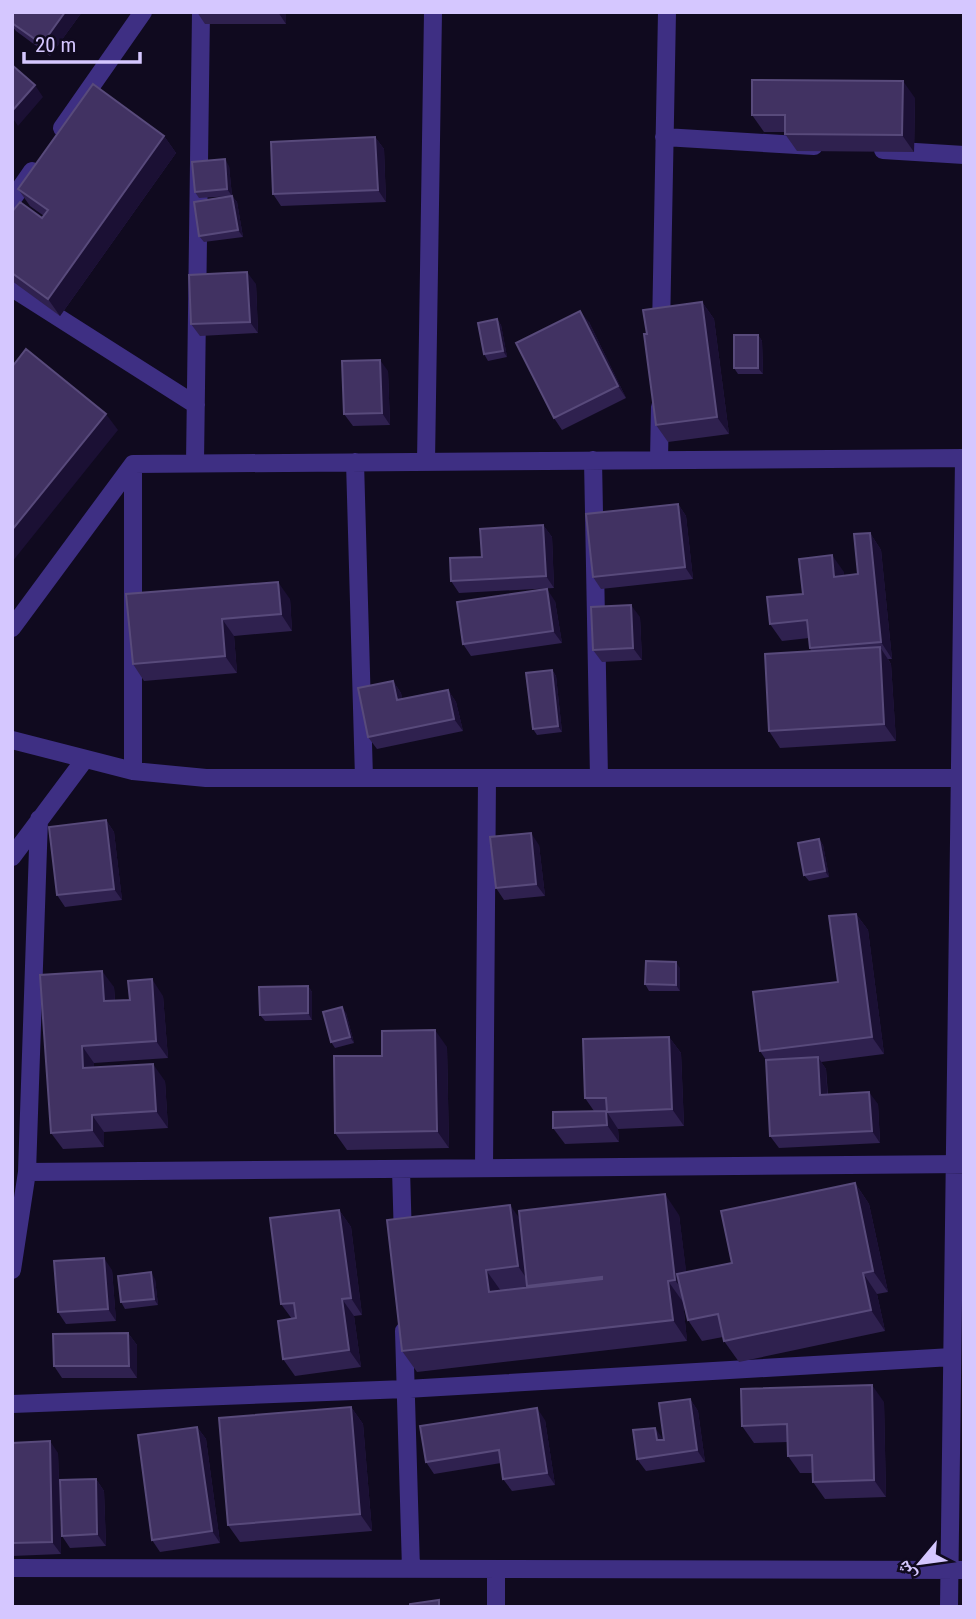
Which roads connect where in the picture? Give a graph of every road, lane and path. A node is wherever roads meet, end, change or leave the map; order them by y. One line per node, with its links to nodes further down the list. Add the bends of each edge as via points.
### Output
1 (143, 12): 9 (street)
2 (201, 12): 13 (street)
3 (433, 12): 18 (street)
4 (667, 12): 5 (street)
5 (664, 137): 6 (street); 11 (street)
6 (828, 147)
7 (869, 149): 8 (street)
8 (964, 155)
9 (12, 200)
10 (12, 288): 13 (street)
11 (661, 352)
12 (660, 393): 16 (street)
13 (196, 405): 19 (street)
14 (964, 458): 16 (street); 28 (street)
15 (593, 460): 16 (street); 18 (street); 27 (street)
16 (659, 460)
17 (355, 462): 18 (street); 19 (street); 25 (street)
18 (426, 462)
19 (195, 463): 20 (street)
20 (134, 464): 21 (street); 24 (street)
21 (12, 628)
22 (12, 740): 23 (street)
23 (85, 759): 24 (street); 29 (street)
24 (133, 771): 25 (street, via 206,778)
25 (364, 778): 26 (street)
26 (486, 778): 27 (street); 32 (street)
27 (599, 778): 28 (street)
28 (962, 778): 31 (street)
29 (39, 819): 30 (street); 34 (street)
30 (12, 858)
31 (959, 1164): 32 (street); 38 (street)
32 (484, 1168): 33 (street)
33 (401, 1169): 34 (street); 35 (street)
34 (27, 1172): 36 (street)
35 (403, 1251)
36 (12, 1270)
37 (404, 1320): 39 (street)
38 (952, 1357): 39 (street); 44 (street)
39 (406, 1389): 40 (street); 42 (street)
40 (12, 1404)
41 (12, 1569): 42 (street)
42 (411, 1569): 43 (street)
43 (496, 1570): 44 (street); 45 (street)
44 (957, 1570): 46 (street)
45 (496, 1607)
46 (950, 1607)

